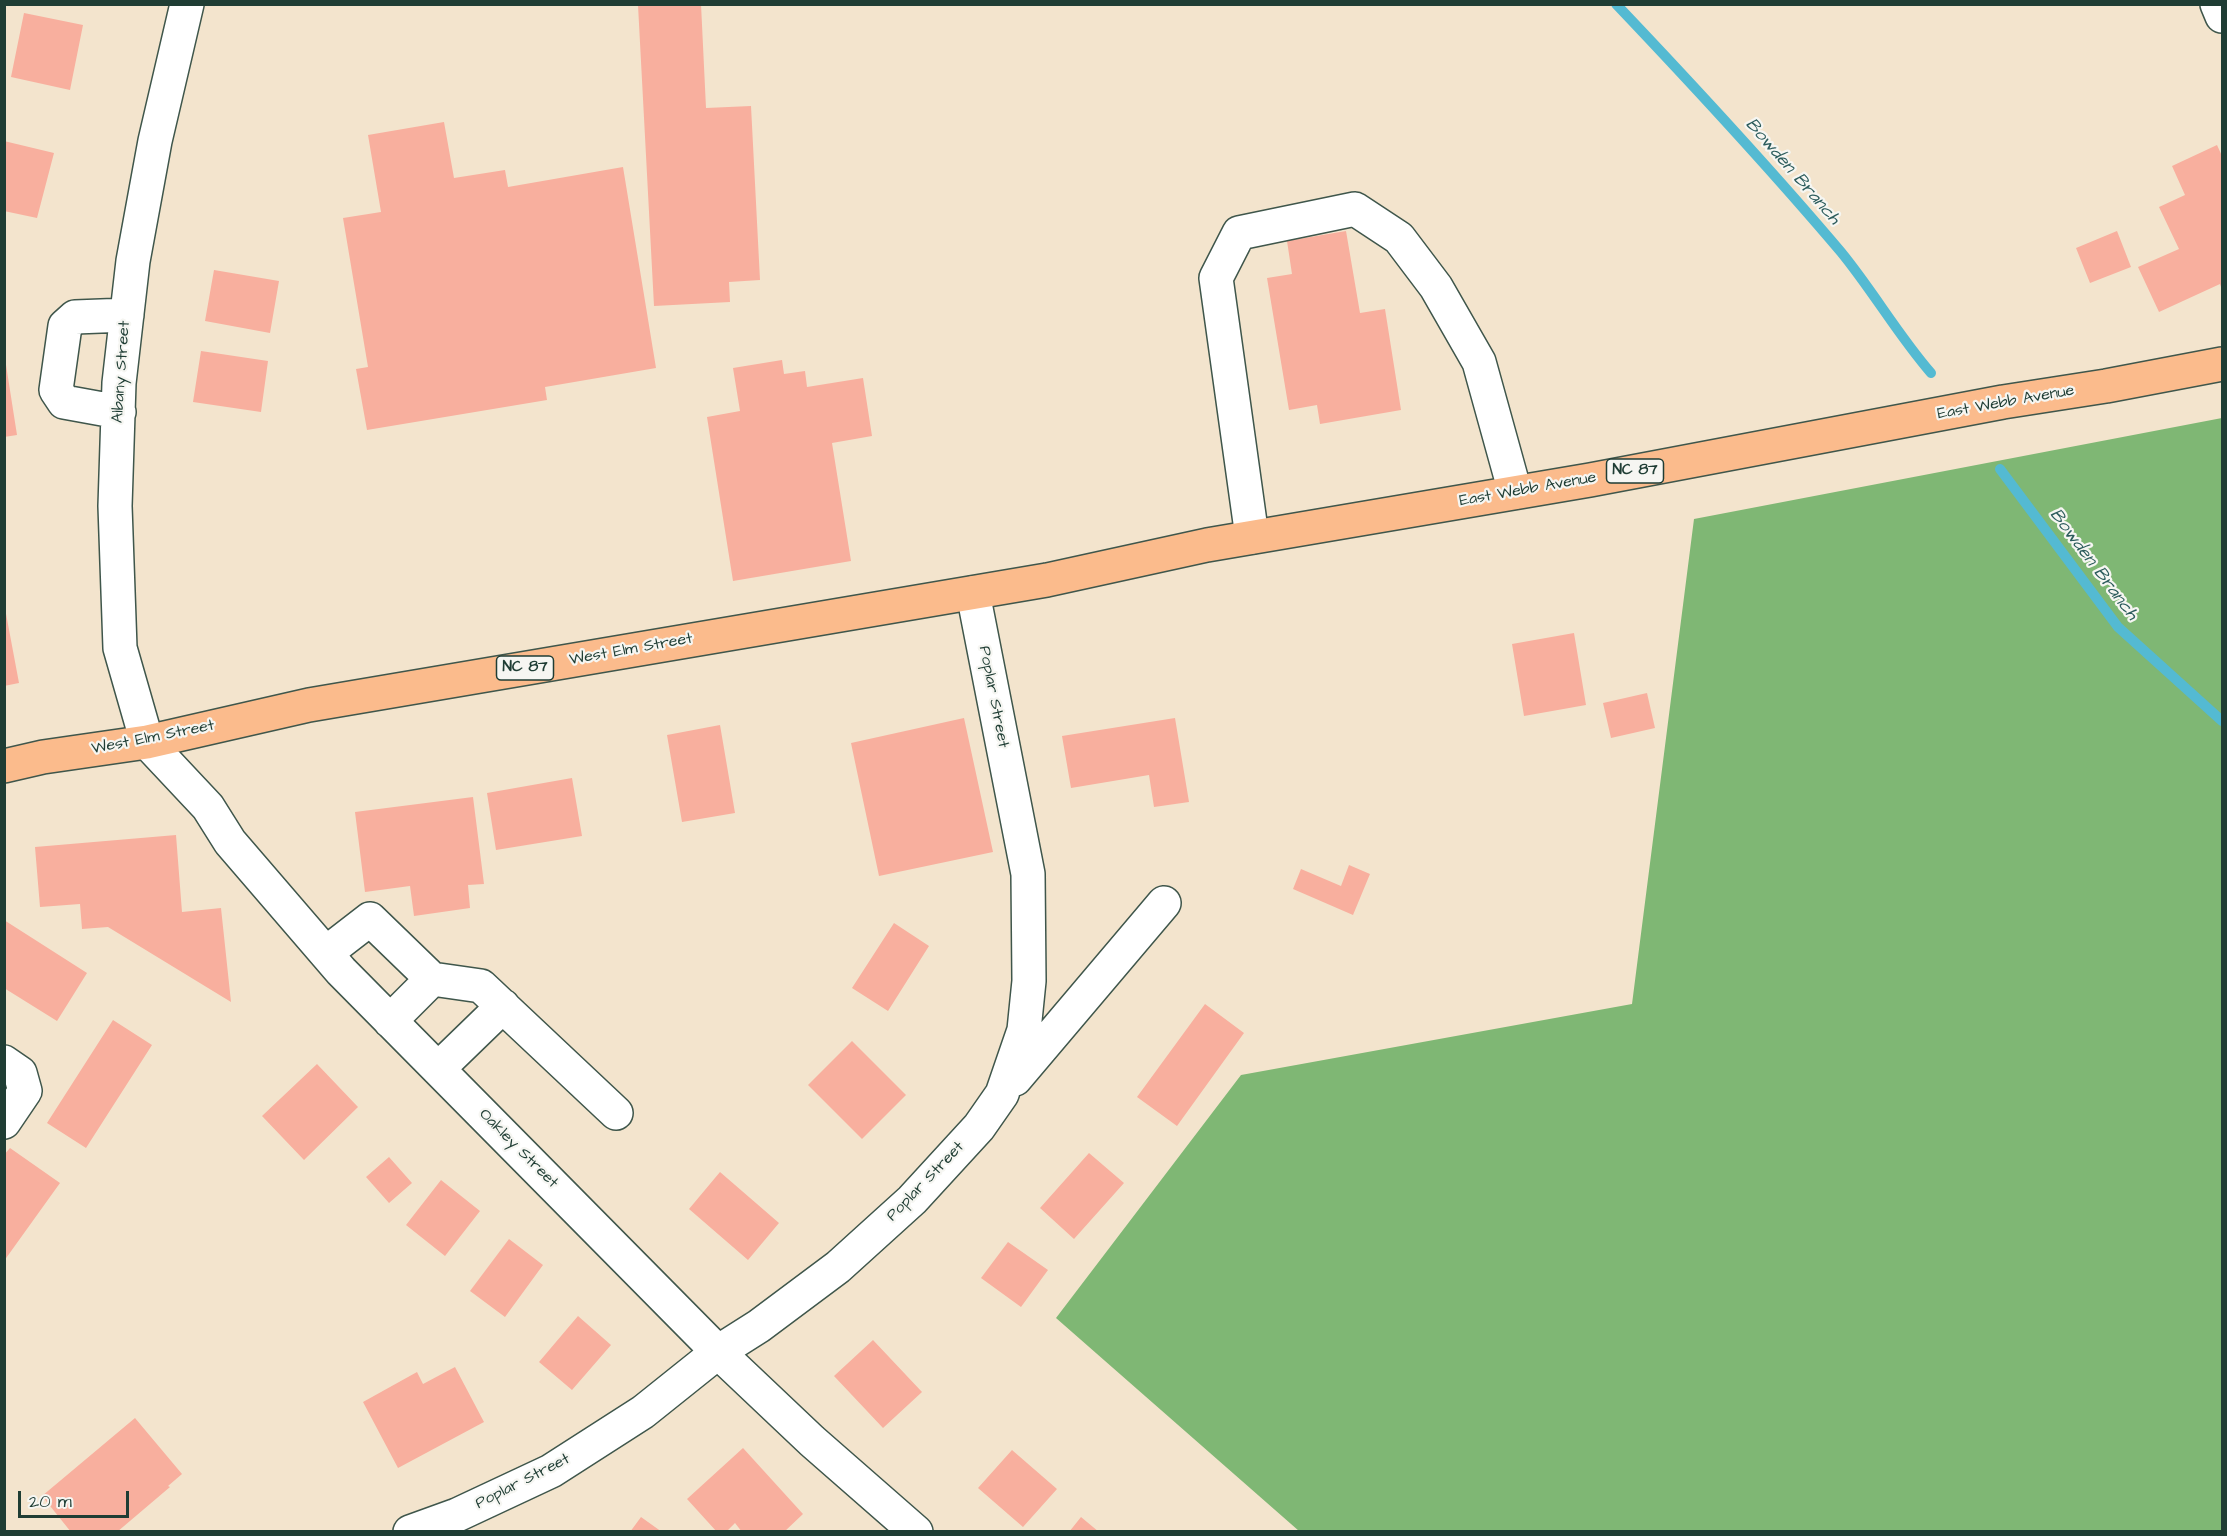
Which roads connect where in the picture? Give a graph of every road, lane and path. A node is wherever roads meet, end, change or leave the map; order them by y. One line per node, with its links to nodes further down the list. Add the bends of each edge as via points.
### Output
1 (187, 4): 4 (street, Albany Street, via 155,141)
2 (2217, 4): 3 (street)
3 (2223, 16)
4 (127, 315): 6 (street, Albany Street); 6 (street, via 75,317 65,326 56,390 64,402)
5 (2223, 364): 7 (highway, East Webb Avenue / NC 87)
6 (118, 412): 11 (street, Albany Street, via 115,506 120,648)
7 (1515, 492): 8 (highway, East Webb Avenue / NC 87); 8 (street, via 1479,362 1436,287 1399,238 1355,209 1239,233 1216,278)
8 (1252, 537): 9 (highway, East Webb Avenue / NC 87)
9 (1047, 580): 10 (highway, West Elm Street / NC 87)
10 (973, 593): 11 (highway, West Elm Street / NC 87, via 309,705); 20 (street, Poplar Street, via 1028,874 1029,981 1024,1030)
11 (147, 742): 12 (highway, West Elm Street / NC 87); 14 (street, Oakley Street, via 208,807 230,842)
12 (4, 766)
13 (1164, 903): 20 (street)
14 (326, 953): 15 (street, via 370,919); 17 (street, Oakley Street)
15 (432, 979): 16 (street, via 481,986); 17 (street)
16 (503, 1006): 19 (street); 21 (street)
17 (390, 1021): 19 (street, Oakley Street)
18 (4, 1062): 22 (street, via 20,1073 26,1090)
19 (438, 1069): 23 (street, Oakley Street)
20 (1002, 1094): 23 (street, Poplar Street, via 979,1127 903,1207 838,1267)
21 (616, 1113)
22 (4, 1122)
23 (718, 1352): 24 (street, Poplar Street, via 643,1412 551,1471 457,1515); 25 (street, Oakley Street)
24 (410, 1532)
25 (916, 1532)

